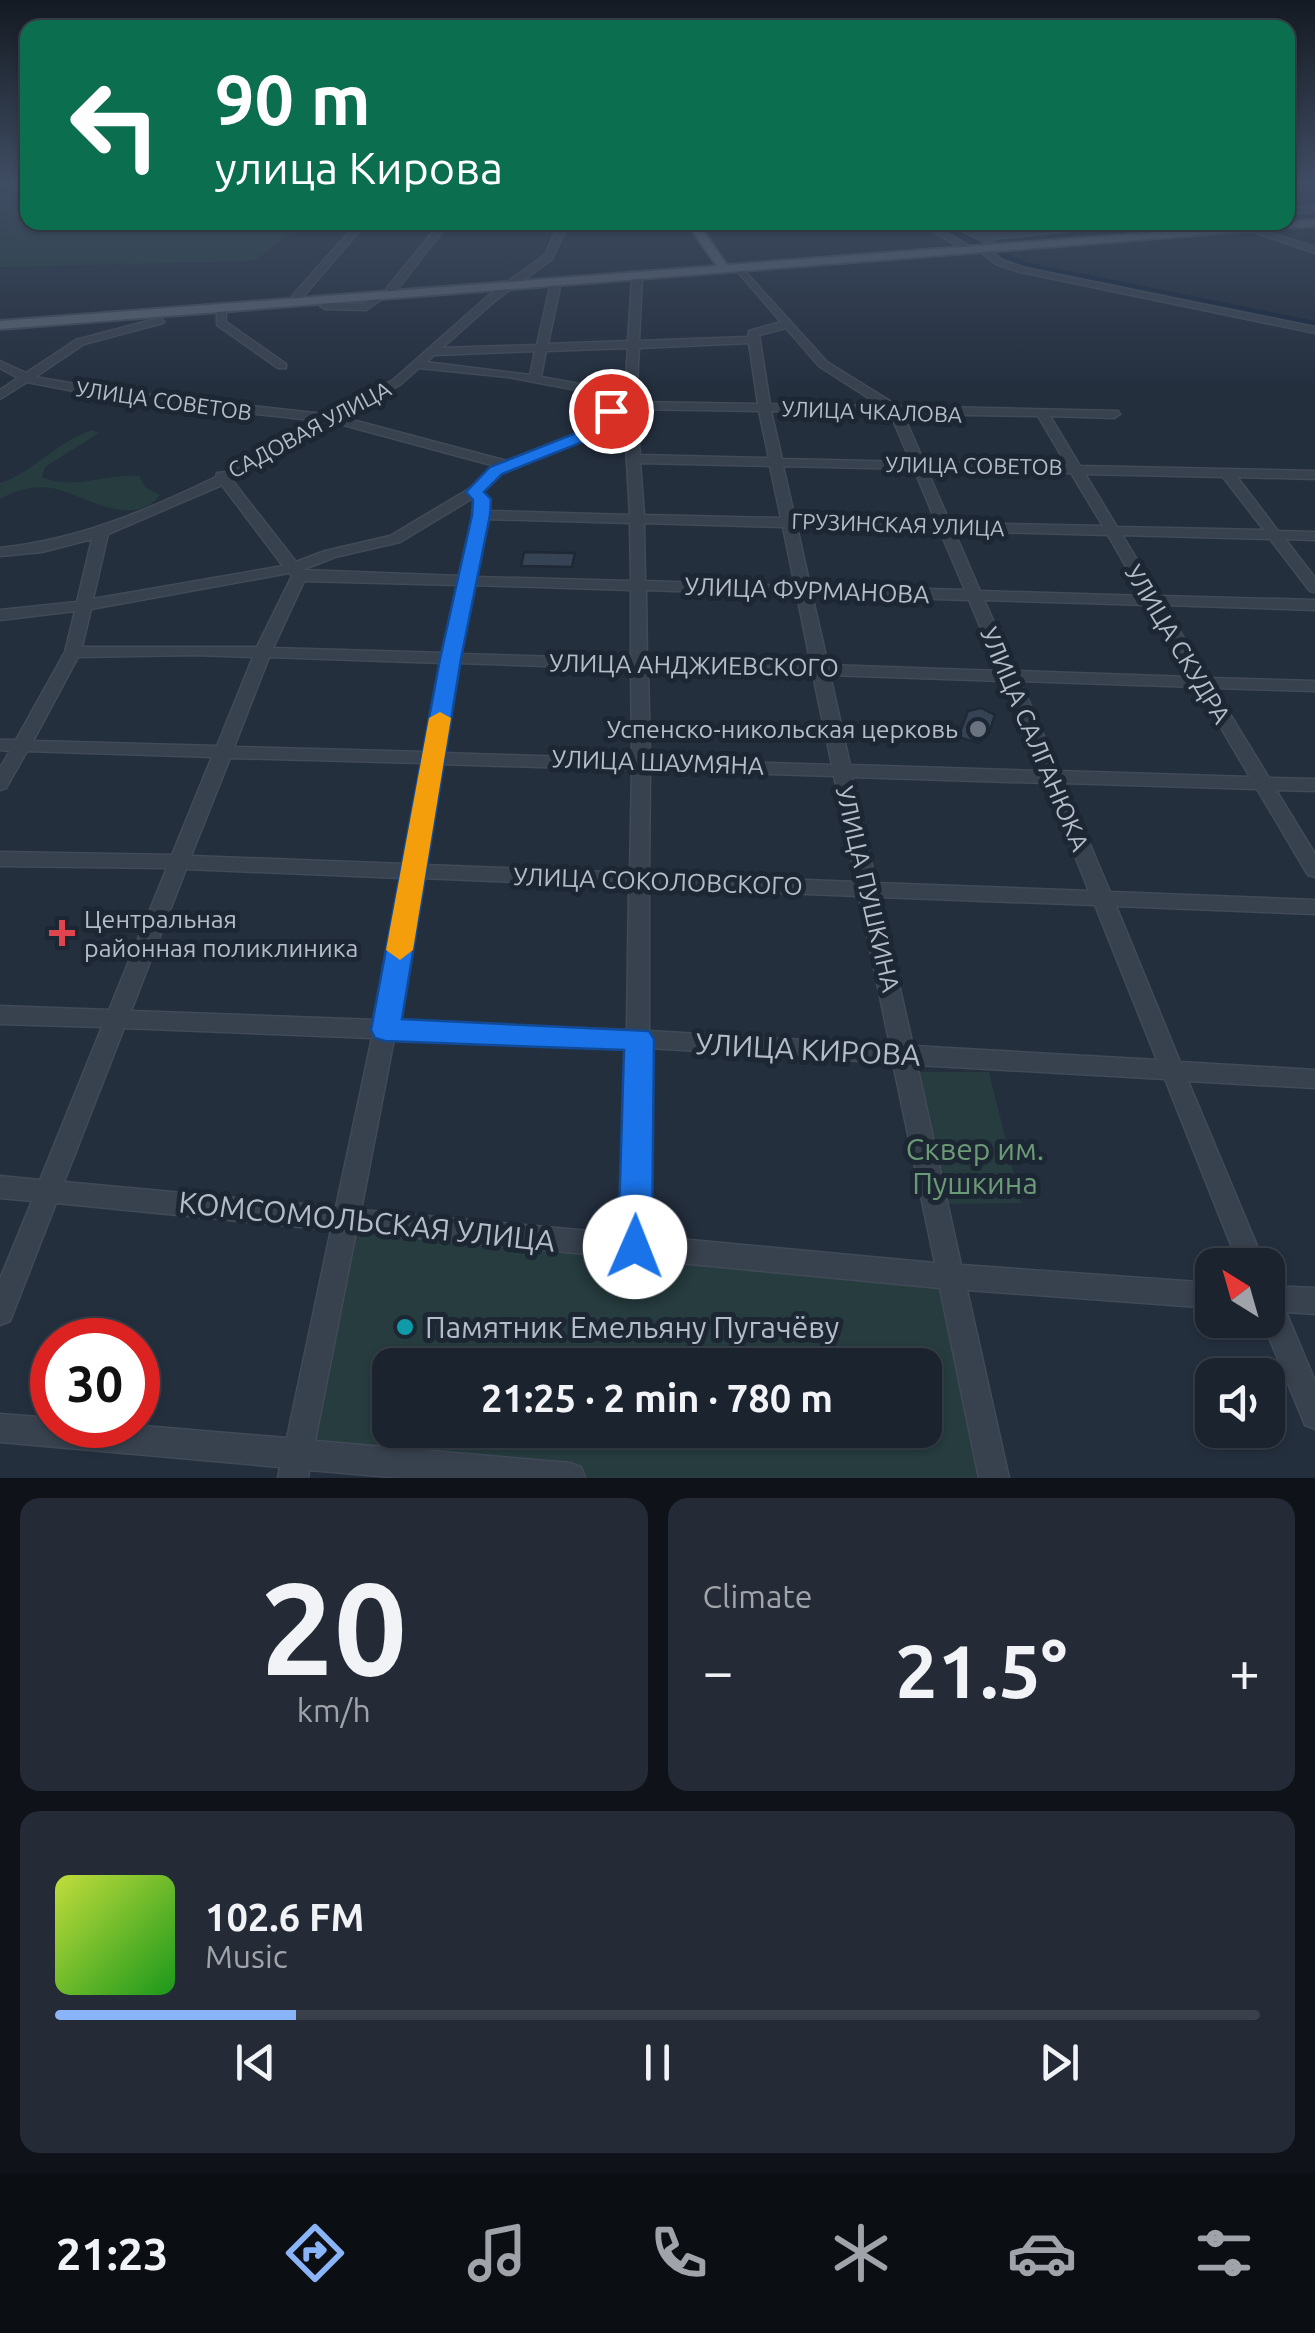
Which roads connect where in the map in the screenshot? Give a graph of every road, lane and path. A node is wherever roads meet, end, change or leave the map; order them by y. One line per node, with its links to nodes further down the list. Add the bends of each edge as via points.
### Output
1 (338, 251): 13 (street)
2 (422, 251): 12 (street)
3 (551, 251): 11 (street, САДОВАЯ УЛИЦА)
4 (712, 251): 8 (main road)
5 (965, 251): 7 (main road)
6 (979, 251): 20 (street, via 1023,270)
7 (740, 269): 8 (main road); 19 (street)
8 (725, 270): 9 (main road)
9 (636, 276): 10 (main road); 22 (street)
10 (556, 282): 11 (main road); 23 (street)
11 (513, 284): 12 (main road); 24 (street, САДОВАЯ УЛИЦА)
12 (386, 293): 13 (main road); 14 (street, via 366,307); 15 (main road)
13 (297, 298): 16 (main road)
14 (325, 306)
15 (220, 308): 16 (main road); 27 (street, via 221,323)
16 (112, 314): 18 (main road)
17 (159, 321): 28 (street, via 80,342)
18 (0, 322)
19 (787, 324): 21 (street, via 758,330); 33 (street, via 823,364)
20 (1315, 330)
21 (754, 340): 22 (street); 32 (street, УЛИЦА ПУШКИНА)
22 (631, 346): 23 (street); 31 (street)
23 (543, 350): 24 (street); 29 (street)
24 (434, 352): 26 (street, САДОВАЯ УЛИЦА)
25 (0, 364): 28 (street, УЛИЦА СОВЕТОВ)
26 (418, 365): 29 (street, УЛИЦА ЧКАЛОВА); 36 (street, САДОВАЯ УЛИЦА)
27 (282, 366)
28 (26, 378): 30 (street); 36 (street, УЛИЦА СОВЕТОВ, via 188,406)
29 (535, 378): 31 (street, УЛИЦА ЧКАЛОВА)
30 (0, 395)
31 (630, 400): 32 (street, УЛИЦА ЧКАЛОВА); 37 (street); 39 (street, via 579,437)
32 (764, 407): 33 (street, УЛИЦА ЧКАЛОВА); 38 (street, УЛИЦА ПУШКИНА)
33 (896, 410): 35 (street, УЛИЦА ЧКАЛОВА); 40 (street, УЛИЦА САЛГАНЮКА)
34 (1114, 414): 35 (street, УЛИЦА ЧКАЛОВА)
35 (1044, 415): 41 (street, УЛИЦА СКУДРА)
36 (334, 420): 39 (street, УЛИЦА СОВЕТОВ); 44 (street, САДОВАЯ УЛИЦА)
37 (633, 459): 38 (street, УЛИЦА СОВЕТОВ); 47 (street)
38 (776, 461): 40 (street, УЛИЦА СОВЕТОВ); 48 (street, УЛИЦА ПУШКИНА)
39 (506, 464): 45 (street)
40 (919, 464): 41 (street, УЛИЦА СОВЕТОВ); 49 (street, УЛИЦА САЛГАНЮКА)
41 (1074, 468): 42 (street, УЛИЦА СОВЕТОВ); 50 (street, УЛИЦА СКУДРА)
42 (1226, 472): 43 (street, УЛИЦА СОВЕТОВ); 52 (street)
43 (1315, 475)
44 (222, 476): 51 (street, САДОВАЯ УЛИЦА); 55 (street)
45 (474, 492): 46 (street, via 482,499); 55 (street, via 395,539 330,554)
46 (481, 515): 47 (street, ГРУЗИНСКАЯ УЛИЦА); 56 (street)
47 (637, 518): 48 (street, ГРУЗИНСКАЯ УЛИЦА); 57 (street)
48 (788, 521): 49 (street, ГРУЗИНСКАЯ УЛИЦА); 59 (street, УЛИЦА ПУШКИНА)
49 (946, 524): 50 (street, ГРУЗИНСКАЯ УЛИЦА); 60 (street, УЛИЦА САЛГАНЮКА)
50 (1110, 531): 52 (street, ГРУЗИНСКАЯ УЛИЦА); 61 (street, УЛИЦА СКУДРА)
51 (102, 533): 54 (street, САДОВАЯ УЛИЦА, via 49,548); 63 (street)
52 (1274, 535): 53 (street, ГРУЗИНСКАЯ УЛИЦА); 58 (street)
53 (1315, 536)
54 (0, 552)
55 (297, 572): 56 (street, УЛИЦА ФУРМАНОВА); 63 (street); 66 (street)
56 (465, 582): 57 (street, УЛИЦА ФУРМАНОВА); 67 (street)
57 (637, 586): 59 (street, УЛИЦА ФУРМАНОВА); 68 (street)
58 (1315, 588)
59 (800, 590): 60 (street, УЛИЦА ФУРМАНОВА); 69 (street, УЛИЦА ПУШКИНА)
60 (976, 595): 61 (street, УЛИЦА ФУРМАНОВА); 70 (street, УЛИЦА САЛГАНЮКА)
61 (1151, 600): 62 (street, УЛИЦА ФУРМАНОВА); 71 (street, УЛИЦА СКУДРА)
62 (1315, 605)
63 (87, 606): 64 (street); 65 (street)
64 (0, 616)
65 (73, 652): 66 (street, УЛИЦА АНДЖИЕВСКОГО); 74 (street)
66 (262, 654): 67 (street, УЛИЦА АНДЖИЕВСКОГО); 75 (street)
67 (451, 659): 68 (street, УЛИЦА АНДЖИЕВСКОГО); 76 (street)
68 (636, 664): 69 (street, УЛИЦА АНДЖИЕВСКОГО); 77 (street)
69 (822, 668): 70 (street, УЛИЦА АНДЖИЕВСКОГО); 78 (street, УЛИЦА ПУШКИНА)
70 (1008, 676): 71 (street, УЛИЦА АНДЖИЕВСКОГО); 79 (street, УЛИЦА САЛГАНЮКА)
71 (1201, 682): 72 (street, УЛИЦА АНДЖИЕВСКОГО); 80 (street, УЛИЦА СКУДРА)
72 (1315, 686)
73 (0, 745): 74 (street, УЛИЦА ШАУМЯНА)
74 (24, 746): 75 (street, УЛИЦА ШАУМЯНА); 81 (street)
75 (224, 750): 76 (street, УЛИЦА ШАУМЯНА); 84 (street)
76 (433, 756): 77 (street, УЛИЦА ШАУМЯНА); 86 (street)
77 (642, 762): 78 (street, УЛИЦА ШАУМЯНА); 87 (street)
78 (840, 768): 79 (street, УЛИЦА ШАУМЯНА); 88 (street, УЛИЦА ПУШКИНА)
79 (1052, 775): 80 (street, УЛИЦА ШАУМЯНА); 89 (street, УЛИЦА САЛГАНЮКА)
80 (1262, 782): 82 (street, УЛИЦА ШАУМЯНА); 85 (street, УЛИЦА СКУДРА)
81 (0, 784)
82 (1315, 784)
83 (0, 860): 84 (street, УЛИЦА СОКОЛОВСКОГО)
84 (180, 862): 86 (street, УЛИЦА СОКОЛОВСКОГО); 92 (street)
85 (1315, 870)
86 (414, 872): 87 (street, УЛИЦА СОКОЛОВСКОГО); 93 (street)
87 (642, 880): 88 (street, УЛИЦА СОКОЛОВСКОГО); 94 (street)
88 (869, 889): 89 (street, УЛИЦА СОКОЛОВСКОГО); 95 (street, УЛИЦА ПУШКИНА)
89 (1101, 900): 90 (street, УЛИЦА СОКОЛОВСКОГО); 96 (street, УЛИЦА САЛГАНЮКА)
90 (1315, 907)
91 (0, 1014): 92 (street, УЛИЦА КИРОВА)
92 (118, 1019): 93 (street, УЛИЦА КИРОВА); 99 (street)
93 (385, 1030): 94 (street, УЛИЦА КИРОВА); 100 (street)
94 (639, 1039): 95 (street, УЛИЦА КИРОВА); 101 (street)
95 (904, 1054): 96 (street, УЛИЦА КИРОВА); 103 (street, УЛИЦА ПУШКИНА)
96 (1168, 1069): 97 (street, УЛИЦА КИРОВА); 102 (street, УЛИЦА САЛГАНЮКА)
97 (1315, 1078)
98 (0, 1187): 99 (street, КОМСОМОЛЬСКАЯ УЛИЦА)
99 (49, 1190): 100 (street, КОМСОМОЛЬСКАЯ УЛИЦА); 107 (street)
100 (346, 1219): 101 (street, КОМСОМОЛЬСКАЯ УЛИЦА); 111 (street)
101 (635, 1247): 103 (street, КОМСОМОЛЬСКАЯ УЛИЦА)
102 (1245, 1248)
103 (952, 1278): 104 (street, КОМСОМОЛЬСКАЯ УЛИЦА); 113 (street, УЛИЦА ПУШКИНА)
104 (1195, 1294)
105 (1285, 1301): 106 (street)
106 (1315, 1301)
107 (0, 1312)
108 (1283, 1338): 109 (street)
109 (1315, 1415)
110 (0, 1428): 111 (street)
111 (295, 1466): 112 (street)
112 (570, 1478)
113 (994, 1478)

